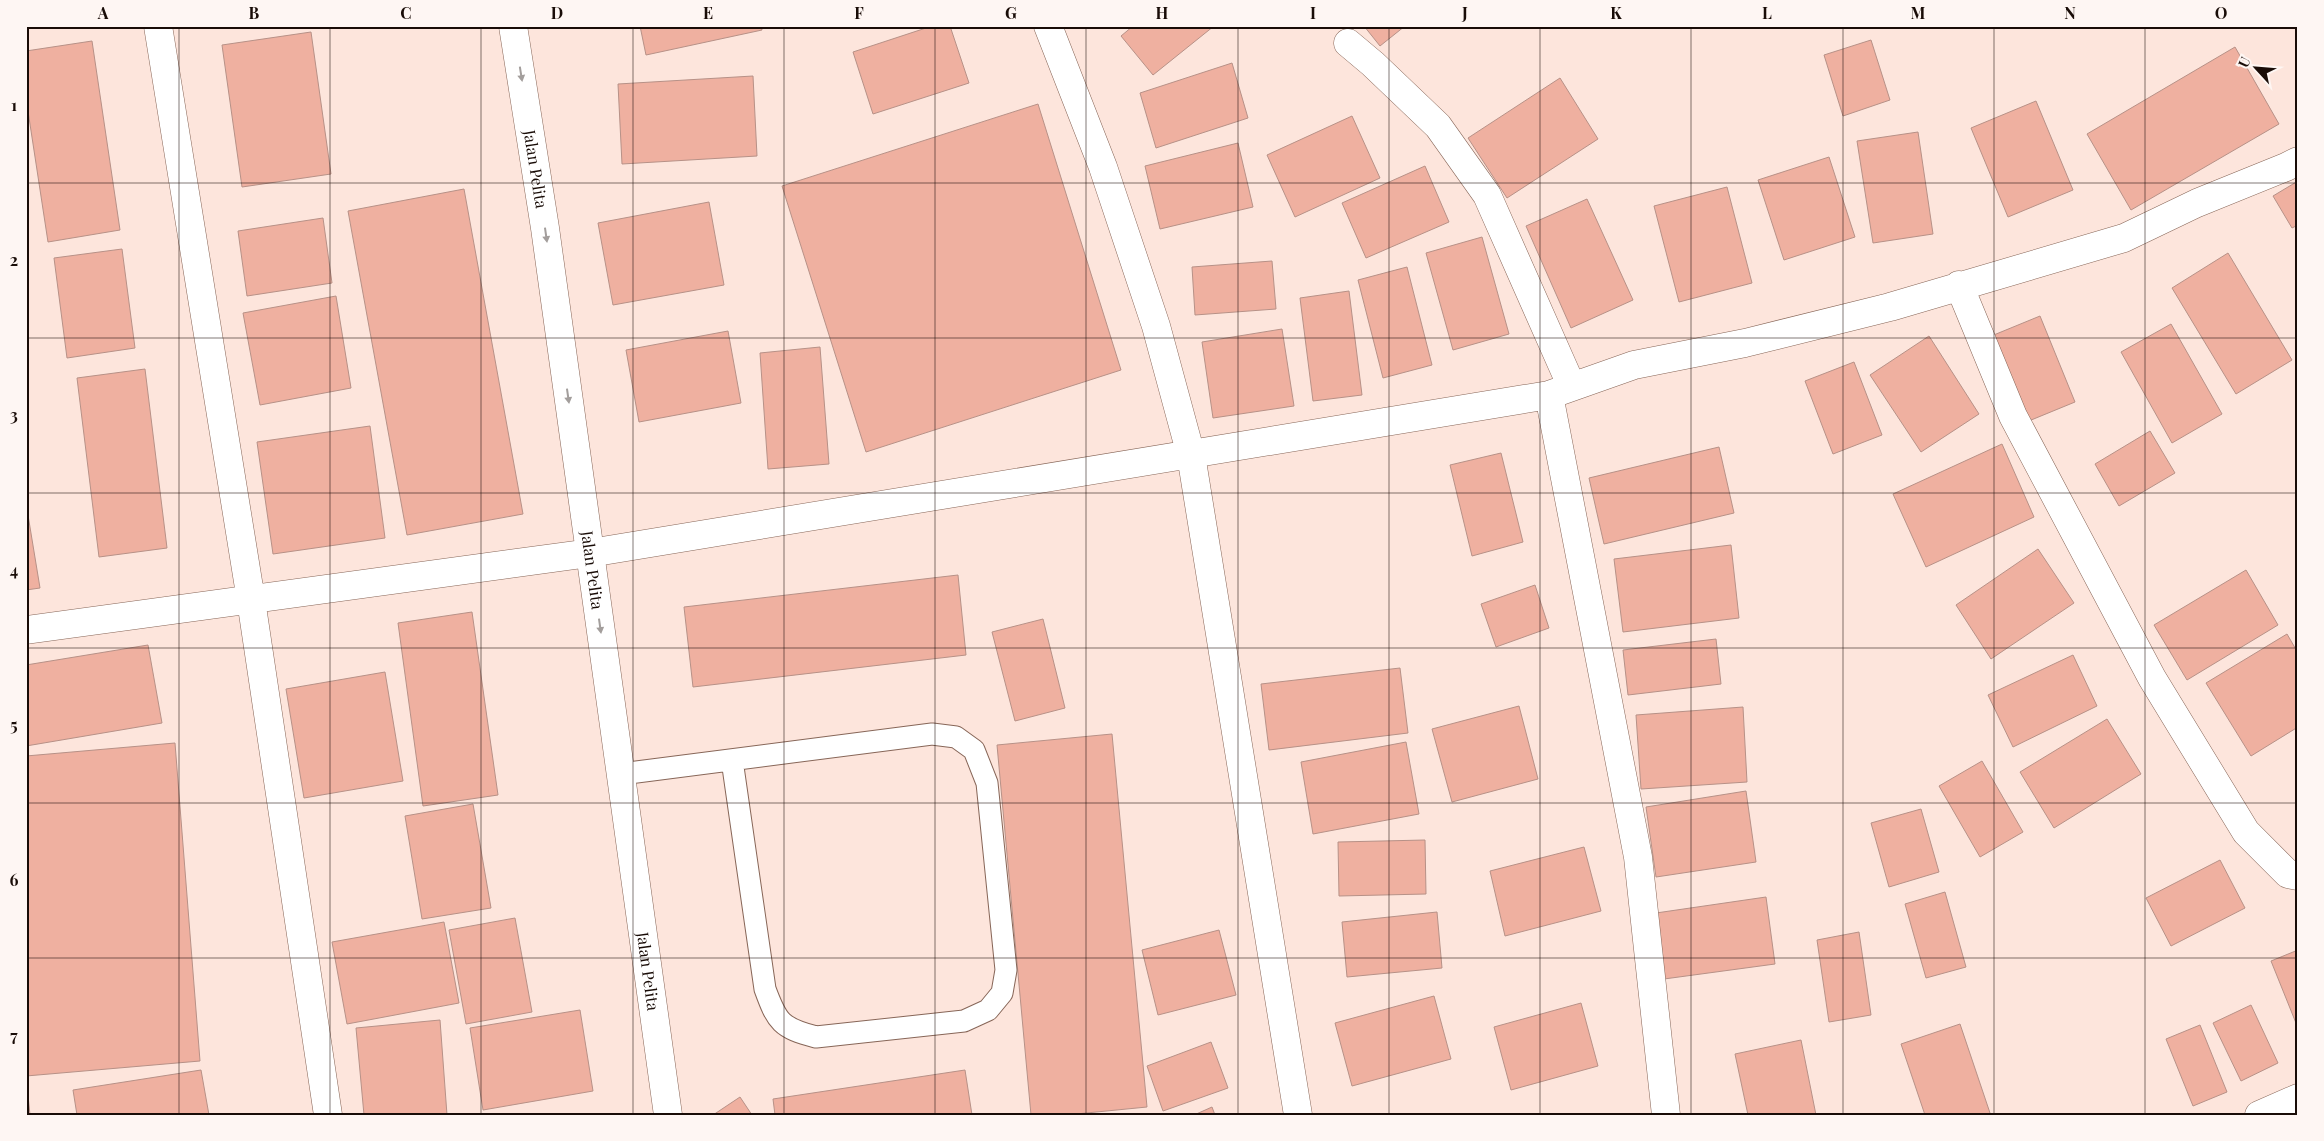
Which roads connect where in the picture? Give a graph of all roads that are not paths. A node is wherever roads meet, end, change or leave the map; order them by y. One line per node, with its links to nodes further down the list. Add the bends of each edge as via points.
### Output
1 (158, 26): 10 (main road)
2 (513, 26): 9 (main road, Jalan Pelita, one-way to 9)
3 (1048, 26): 8 (main road, via 1102,167 1156,326)
4 (1348, 44): 7 (main road, via 1438,126 1487,196)
5 (2298, 160): 6 (main road, via 2124,238)
6 (1959, 285): 7 (main road, via 1890,307 1634,365); 14 (main road, via 2013,416 2152,678 2246,832 2288,874)
7 (1560, 391): 8 (main road); 19 (main road, via 1638,857)
8 (1191, 455): 9 (main road); 18 (main road)
9 (590, 552): 10 (main road); 13 (main road, Jalan Pelita, one-way to 13)
10 (251, 600): 11 (main road); 16 (main road)
11 (26, 630)
12 (732, 760): 12 (lane, via 932,734 956,737 974,750 987,783 1006,970 1002,992 988,1010 964,1021 816,1037 792,1031 775,1016 765,989); 13 (lane)
13 (621, 774): 17 (main road, Jalan Pelita)
14 (2298, 876)
15 (2298, 1098): 20 (main road)
16 (328, 1115)
17 (668, 1115)
18 (1298, 1115)
19 (1666, 1115)
20 (2259, 1115)

